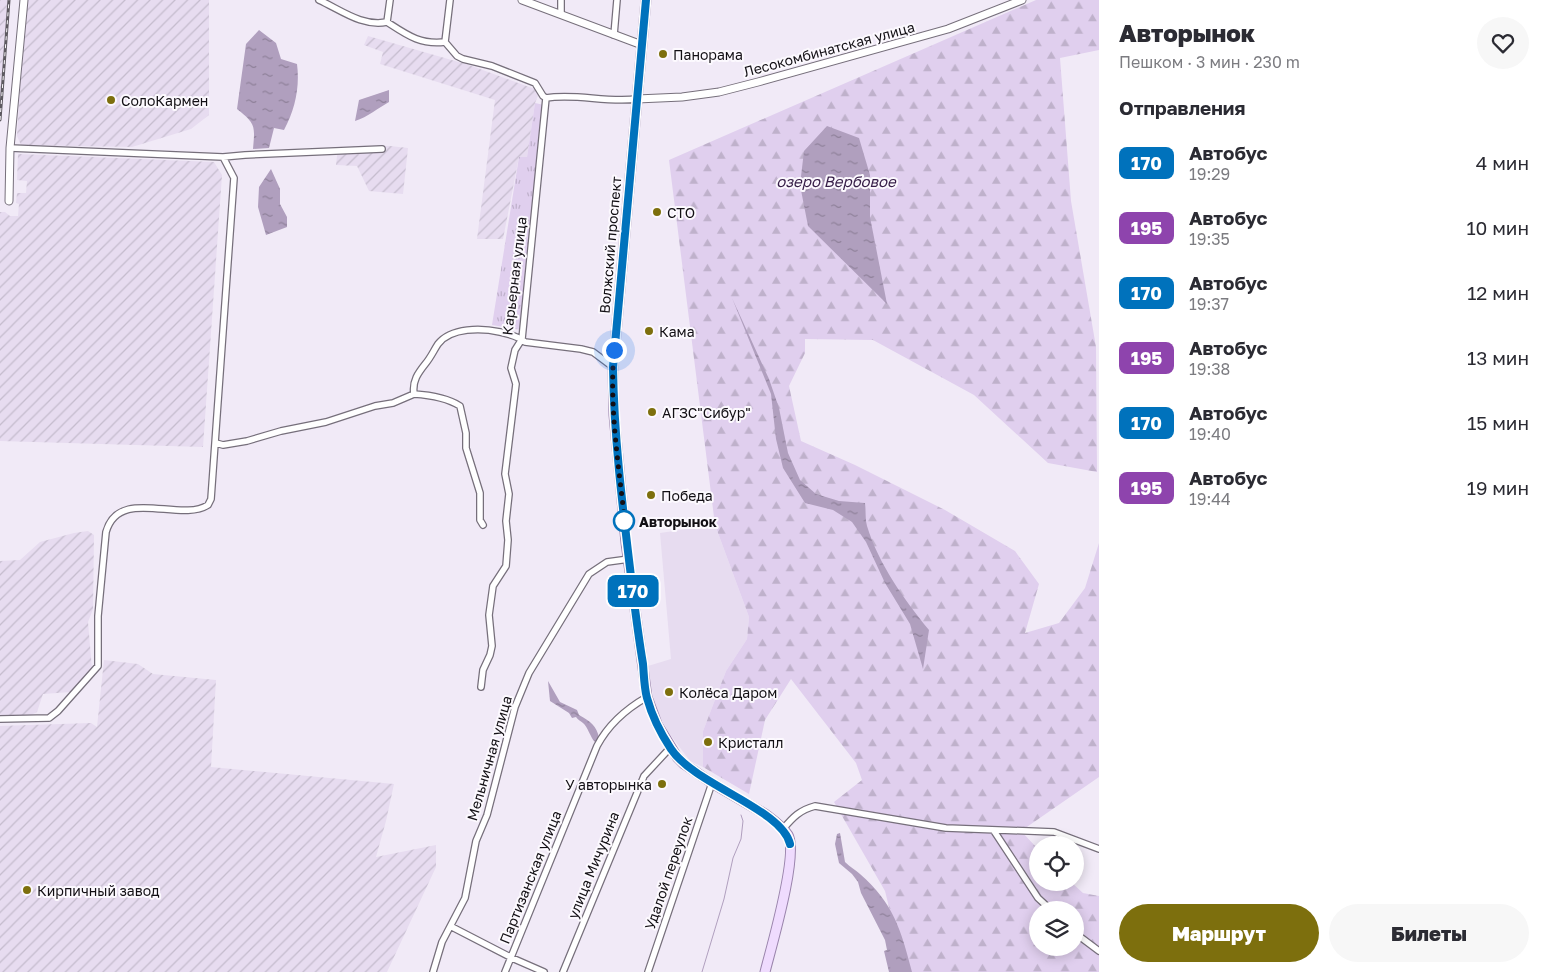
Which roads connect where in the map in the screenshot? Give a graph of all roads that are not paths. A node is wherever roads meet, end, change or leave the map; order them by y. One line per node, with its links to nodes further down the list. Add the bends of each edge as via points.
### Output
1 (24, 0): 17 (street)
2 (319, 0): 11 (street, via 367,22)
3 (390, 0): 11 (street)
4 (450, 0): 13 (street)
5 (522, 0): 10 (street)
6 (562, 0): 10 (street)
7 (617, 0): 12 (street)
8 (646, 0): 14 (main road, Волжский проспект)
9 (1022, 0): 16 (street, Лесокомбинатская улица, via 940,31 758,82 719,92)
10 (560, 14): 12 (street)
11 (387, 22): 13 (street, via 421,42)
12 (614, 34): 14 (street)
13 (445, 42): 15 (street, via 463,59 492,66 534,83)
14 (642, 45): 16 (main road, Волжский проспект)
15 (546, 98): 16 (street); 21 (street, Карьерная улица)
16 (637, 99): 22 (main road, Волжский проспект)
17 (10, 148): 19 (street); 20 (street)
18 (382, 149): 19 (street)
19 (223, 158): 24 (street, via 234,178)
20 (9, 201)
21 (522, 339): 22 (street, via 593,352); 23 (street, via 476,328 445,338 418,374 412,385); 27 (street, Карьерная улица, via 515,350 511,368 516,384 505,474 509,494 506,566 493,586 489,615 492,646)
22 (613, 367): 26 (main road, Волжский проспект, via 614,415)
23 (414, 394): 24 (street, via 326,422 231,445); 25 (street, via 431,395 460,406 466,448 480,493 480,520)
24 (216, 442): 29 (street, via 208,505 198,510 130,509 115,515 109,522 98,616 98,666 49,718)
25 (483, 525)
26 (629, 560): 28 (main road, Волжский проспект); 36 (street, Мельничная улица, via 607,562 589,574 529,673 515,707 487,815 476,841 465,898)
27 (481, 687)
28 (647, 697): 30 (main road, Волжский проспект); 39 (street, Партизанская улица, via 604,732)
29 (0, 719)
30 (670, 748): 31 (main road, Волжский проспект, via 684,764); 43 (street, улица Мичурина, via 649,770 638,789)
31 (712, 783): 32 (main road, Волжский проспект, via 765,814); 44 (street, Удалой переулок)
32 (783, 829): 33 (street, via 796,814 815,806 946,828); 45 (main road, Волжский проспект, via 788,836 790,854)
33 (994, 831): 34 (street, via 1054,832); 35 (street)
34 (1099, 849)
35 (1041, 901)
36 (452, 927): 39 (street); 40 (street, Мельничная улица, via 442,942)
37 (1084, 940): 38 (street)
38 (1099, 951)
39 (512, 958): 41 (street, Партизанская улица); 42 (street)
40 (433, 972)
41 (505, 972)
42 (544, 972)
43 (564, 972)
44 (648, 972)
45 (764, 972)

